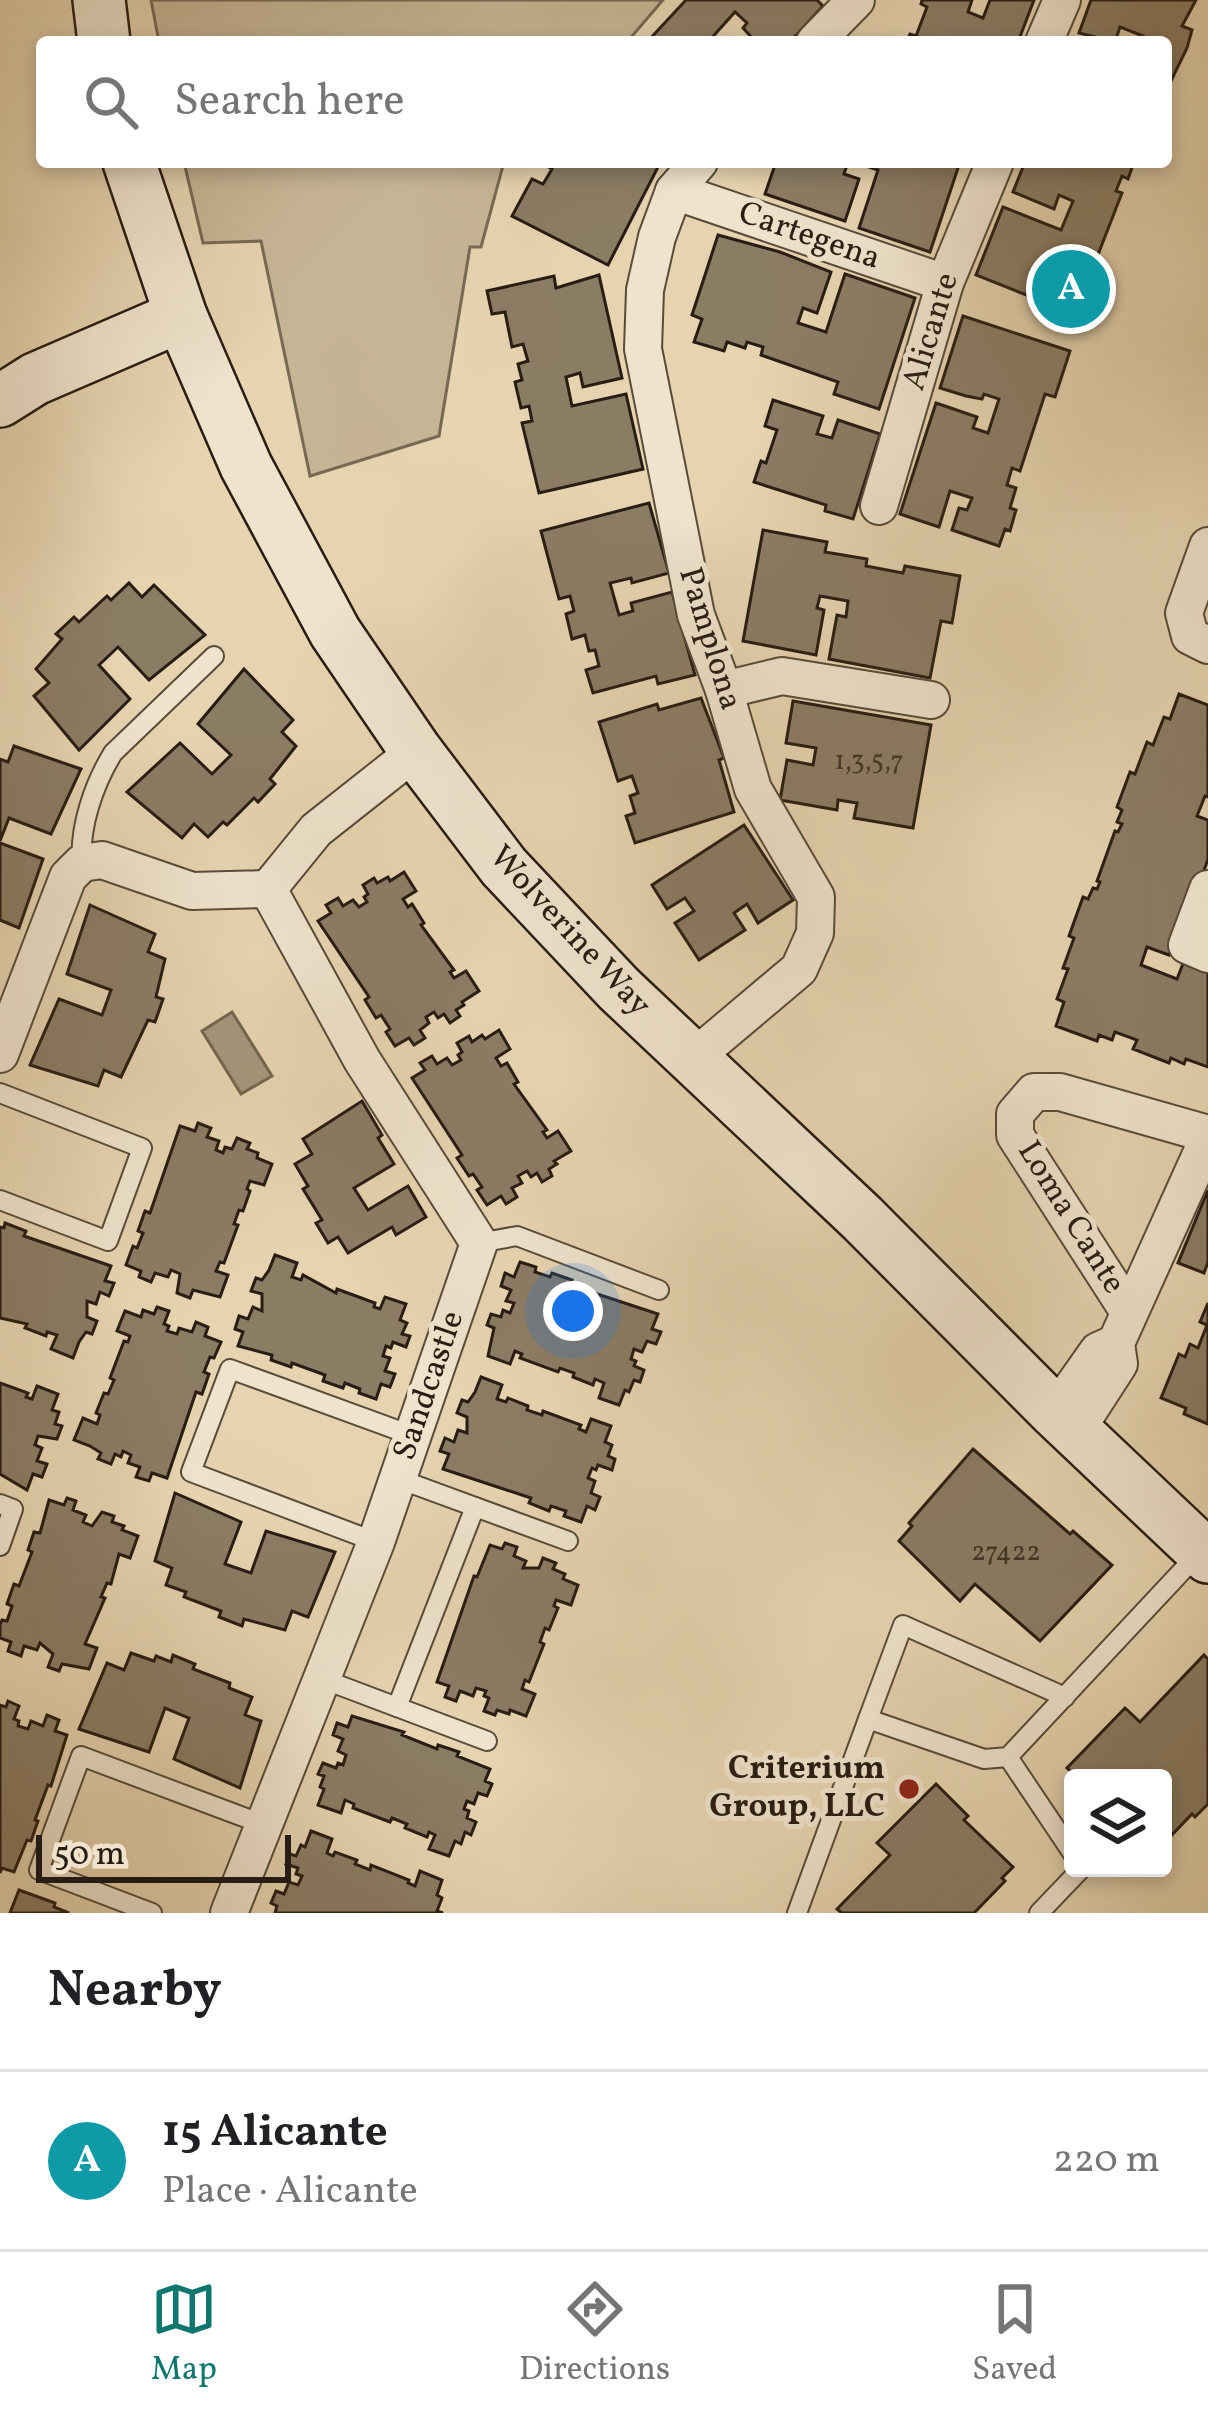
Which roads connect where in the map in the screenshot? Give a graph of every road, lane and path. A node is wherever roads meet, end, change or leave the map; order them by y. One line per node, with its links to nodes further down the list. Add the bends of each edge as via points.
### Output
1 (99, 0): 4 (street)
2 (1062, 0): 6 (street)
3 (846, 3): 5 (street)
4 (103, 36)
5 (820, 36)
6 (1047, 36)
7 (132, 168): 12 (street, Wolverine Way)
8 (694, 168): 10 (street, Pamplona)
9 (993, 168): 11 (street, Alicante)
10 (674, 191): 11 (street, Cartegena); 18 (street, Pamplona, via 645,290 643,349 696,615)
11 (945, 283): 14 (street, Alicante)
12 (181, 316): 13 (street); 20 (street, Wolverine Way, via 246,466 335,632)
13 (0, 401)
14 (879, 506)
15 (1208, 546): 16 (street, via 1184,613 1190,636)
16 (1208, 646)
17 (214, 656): 21 (lane, via 113,754 80,839)
18 (724, 690): 19 (street, via 782,676); 26 (street, Pamplona, via 753,789 816,897 815,933 799,969)
19 (931, 700)
20 (416, 751): 22 (street, via 316,830); 26 (street, Wolverine Way, via 504,868)
21 (82, 862): 22 (street, via 102,860 192,891); 25 (street, via 68,877)
22 (268, 889): 30 (street, via 362,1060)
23 (1208, 889): 24 (street, via 1187,945)
24 (1208, 954)
25 (0, 1054)
26 (691, 1060): 33 (street, Wolverine Way)
27 (0, 1093): 29 (lane, via 142,1148 108,1240)
28 (1208, 1136): 32 (street, Loma Cante); 32 (street, Loma Cante, via 1060,1093 1034,1093 1015,1114 1015,1135)
29 (0, 1200)
30 (479, 1243): 31 (lane, via 517,1236); 34 (street, Sandcastle)
31 (659, 1290)
32 (1122, 1328): 33 (street, Loma Cante, via 1098,1351)
33 (1065, 1422): 41 (street, Wolverine Way)
34 (411, 1436): 35 (street, Sandcastle); 39 (lane, via 230,1369 191,1472)
35 (399, 1479): 37 (lane); 39 (street, Sandcastle)
36 (0, 1504): 40 (lane, via 13,1509)
37 (475, 1507): 38 (lane); 44 (lane)
38 (568, 1541)
39 (376, 1542): 42 (street, Sandcastle)
40 (0, 1546)
41 (1205, 1554): 43 (lane)
42 (320, 1678): 44 (lane); 48 (street, Sandcastle)
43 (1065, 1697): 45 (lane, via 903,1625); 47 (lane)
44 (397, 1707): 46 (lane)
45 (868, 1719): 47 (lane, via 984,1759); 53 (lane)
46 (487, 1741)
47 (1009, 1757): 49 (lane)
48 (262, 1824): 51 (lane, via 80,1756 39,1870); 52 (street, Sandcastle)
49 (1064, 1840)
50 (1073, 1877): 54 (lane)
51 (152, 1913)
52 (229, 1913)
53 (797, 1913)
54 (1039, 1913)

